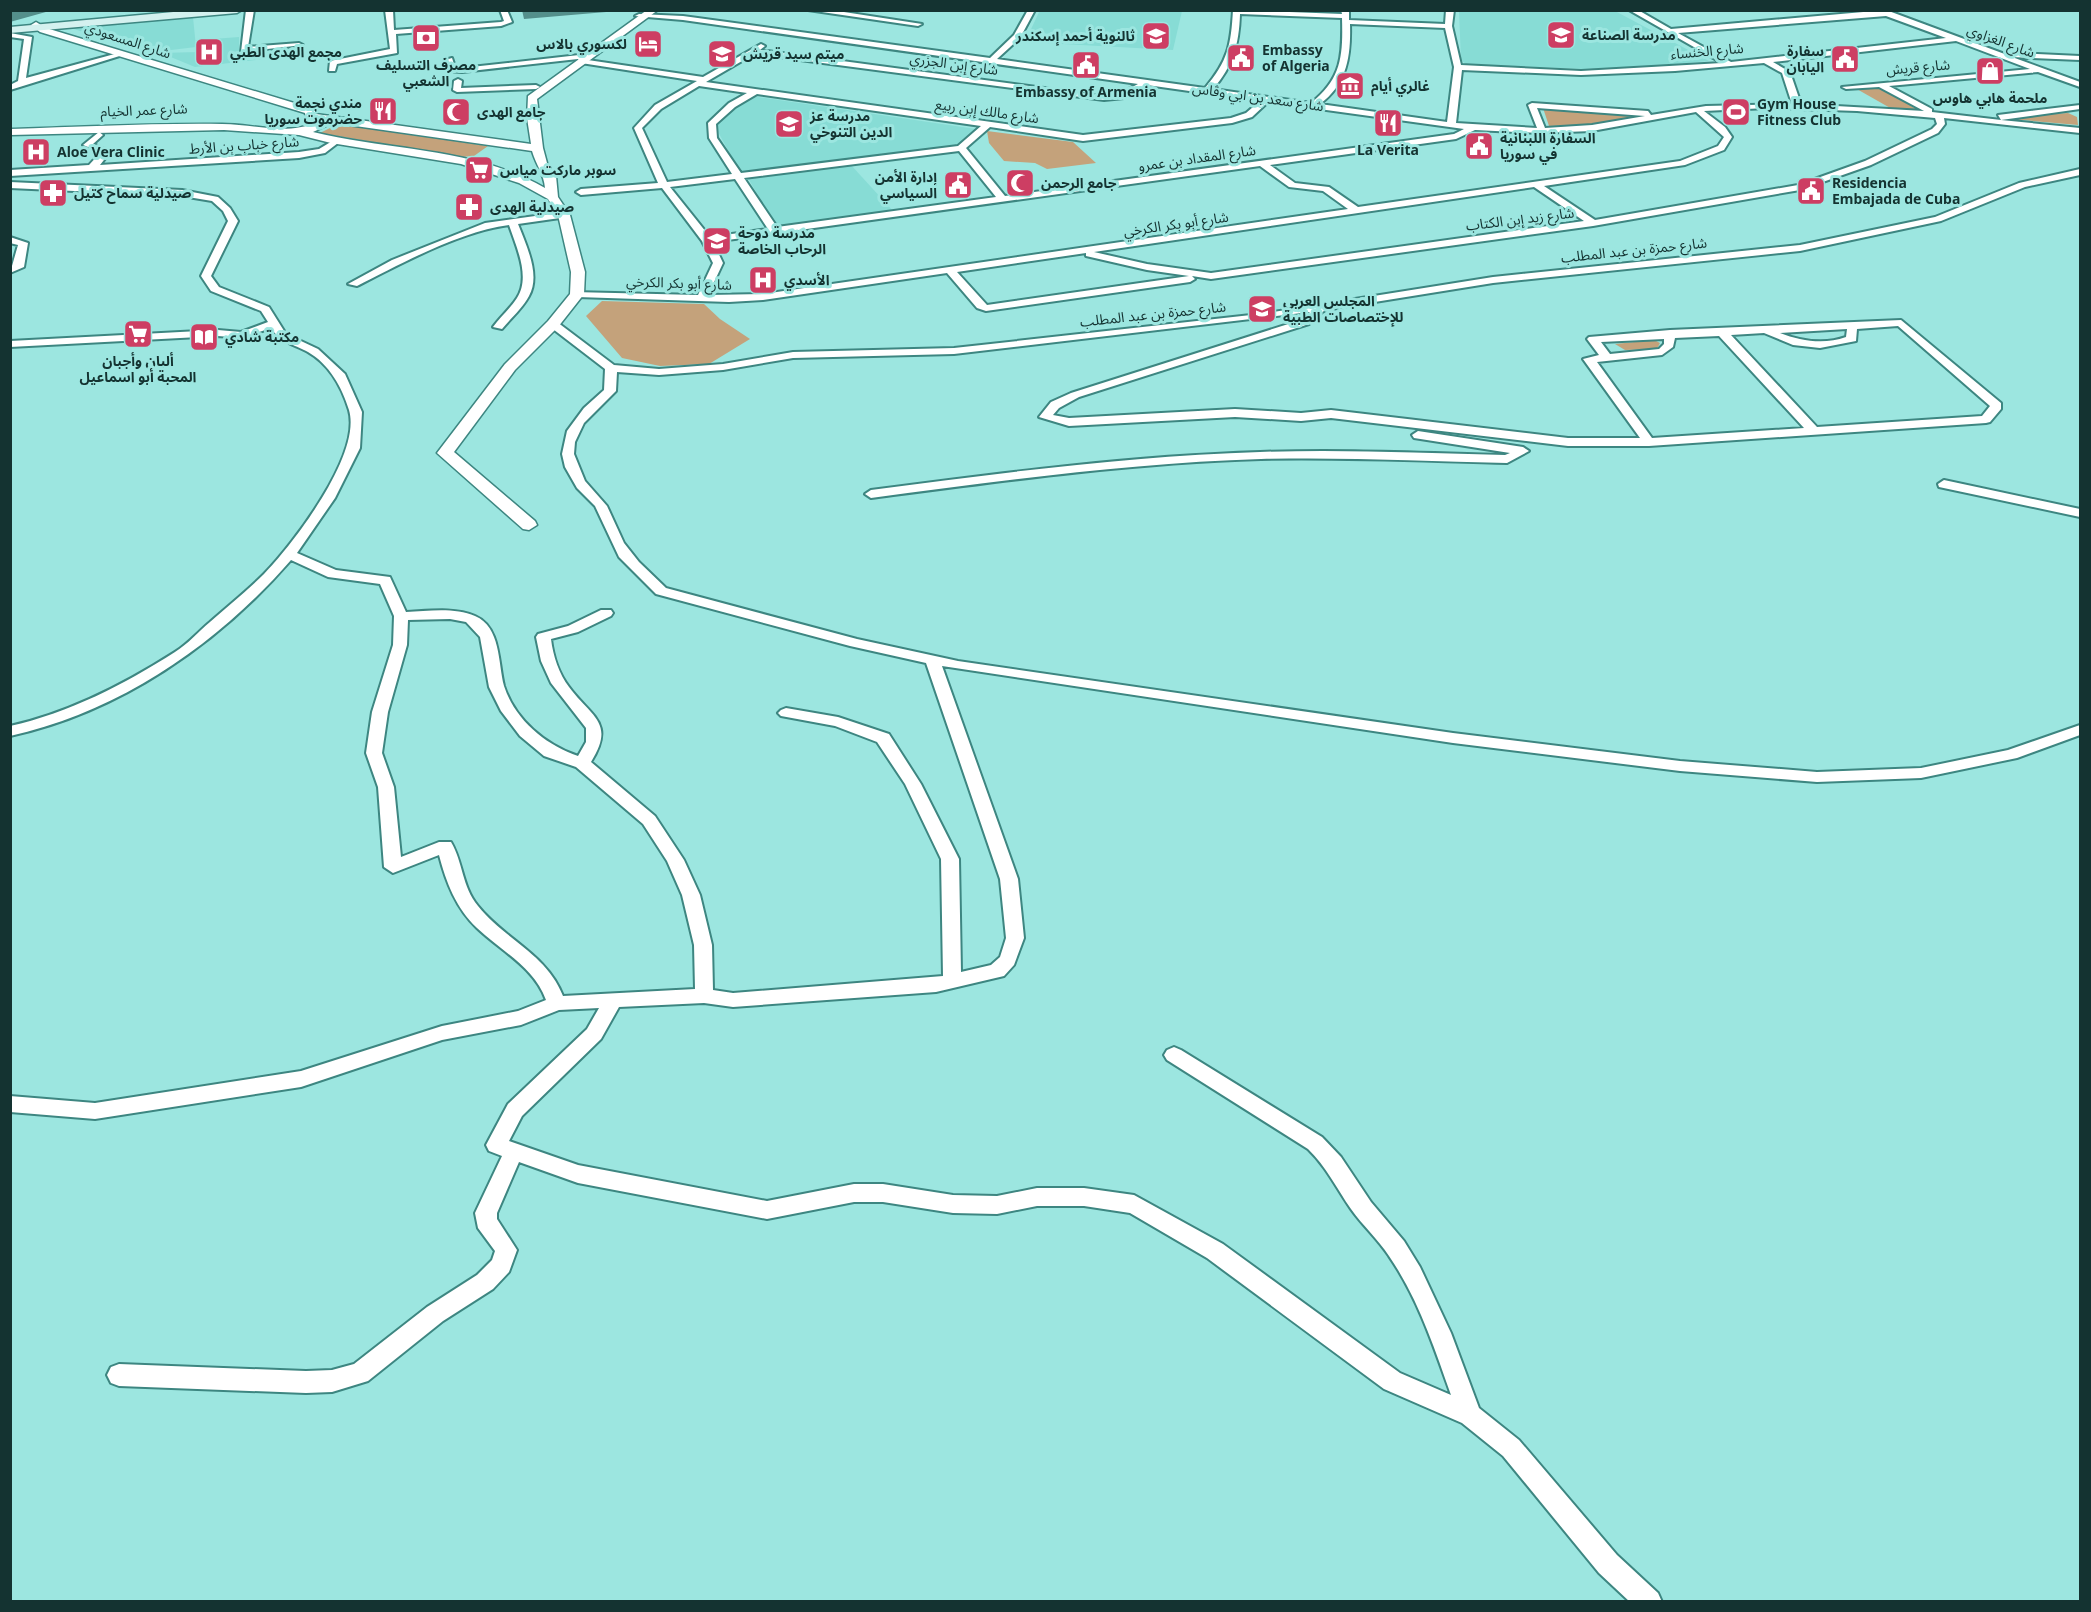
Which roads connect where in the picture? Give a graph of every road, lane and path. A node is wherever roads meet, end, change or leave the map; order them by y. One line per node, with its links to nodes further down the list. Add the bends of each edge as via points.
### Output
1 (199, 10): 14 (main road)
2 (237, 10): 14 (main road)
3 (250, 10): 26 (street, via 244,50)
4 (389, 10): 19 (street)
5 (503, 10): 19 (street, via 508,22 501,24)
6 (811, 10): 25 (street, via 920,21)
7 (1032, 10): 33 (street, via 1017,36)
8 (1450, 10): 16 (street)
9 (1632, 10): 20 (street)
10 (1237, 11): 13 (street); 50 (street, via 1236,47 1228,68)
11 (1882, 12): 20 (street); 24 (street, شارع الغزاوي)
12 (646, 14): 18 (street, شارع سعد بن ابي وقاس); 32 (street, شارع سعد بن ابي وقاس)
13 (1346, 16): 16 (street); 56 (street, via 1342,69 1333,89)
14 (54, 25): 15 (main road); 23 (street)
15 (38, 26): 17 (main road); 23 (street, شارع المسعودي)
16 (1448, 26): 37 (street)
17 (10, 29)
18 (785, 31): 22 (street, شارع سعد بن ابي وقاس); 27 (street)
19 (391, 32): 38 (street, via 394,51 333,63)
20 (1670, 32): 36 (street)
21 (10, 35): 45 (street, via 28,37 21,58)
22 (815, 35): 25 (street, شارع سعد بن ابي وقاس); 29 (street)
23 (73, 38): 28 (street, شارع المسعودي)
24 (1957, 39): 30 (street, شارع الغزاوي); 35 (street, شارع الخنساء)
25 (901, 41): 33 (street, شارع سعد بن ابي وقاس)
26 (299, 45)
27 (752, 51): 29 (street, شارع إبن الجزري); 42 (street)
28 (122, 54): 45 (street); 55 (street, شارع المسعودي)
29 (784, 55): 43 (street, شارع إبن الجزري, via 1104,98 1121,96)
30 (2000, 55): 31 (street); 39 (street, شارع الغزاوي)
31 (2080, 58)
32 (580, 59): 34 (street, شارع مالك إبن ربيع, via 462,70 453,69); 42 (street, شارع مالك إبن ربيع); 48 (street, شارع سعد بن ابي وقاس); 77 (street, شارع سعد بن ابي وقاس, via 532,98)
33 (993, 59): 43 (street, شارع سعد بن ابي وقاس)
34 (449, 60)
35 (1762, 60): 36 (street, شارع الخنساء); 57 (street, via 1786,72)
36 (1728, 63): 37 (street, شارع الخنساء, via 1580,73)
37 (1458, 67): 67 (street)
38 (332, 69)
39 (2042, 71): 44 (street, شارع الغزاوي); 46 (street, شارع قريش)
40 (2080, 80): 44 (street)
41 (458, 81): 48 (street, via 457,90)
42 (699, 81): 51 (street, شارع مالك إبن ربيع); 88 (street, via 658,107 638,128)
43 (1149, 81): 50 (street, شارع سعد بن ابي وقاس)
44 (2071, 81): 47 (street, شارع الغزاوي)
45 (22, 82): 49 (street)
46 (1880, 84): 52 (street, شارع قريش, via 1846,87); 61 (street)
47 (2080, 85)
48 (536, 87): 74 (street, شارع سعد بن ابي وقاس, via 521,120)
49 (10, 88)
50 (1208, 90): 53 (street, شارع سعد بن ابي وقاس)
51 (754, 92): 66 (street, شارع مالك إبن ربيع); 86 (street, via 712,123 713,138)
52 (1857, 94)
53 (1268, 98): 56 (street, شارع سعد بن ابي وقاس); 66 (street, شارع مالك إبن ربيع, via 1249,115 1232,120 1083,138)
54 (1868, 99): 59 (street)
55 (273, 101): 63 (street, شارع المسعودي, via 310,111); 65 (street)
56 (1314, 105): 67 (street, شارع سعد بن ابي وقاس)
57 (1797, 105): 58 (street, شارع سعد بن ابي وقاس); 59 (street, شارع سعد بن ابي وقاس)
58 (1698, 110): 62 (street, شارع سعد بن ابي وقاس); 89 (street, شارع أبو بكر الكرخي, via 1728,137 1721,148 1682,164)
59 (1889, 110): 61 (street, شارع سعد بن ابي وقاس)
60 (2078, 110): 64 (street, via 2007,115)
61 (1939, 115): 64 (street, شارع سعد بن ابي وقاس); 70 (street, شارع سعد بن ابي وقاس); 96 (street, شارع زيد إبن الكتاب, via 1941,124 1935,131 1868,163 1800,187)
62 (1662, 116): 69 (street, شارع سعد بن ابي وقاس, via 1592,128); 69 (street, via 1629,110 1532,105)
63 (317, 117): 65 (street); 72 (street, via 322,124); 74 (street, شارع سعد بن ابي وقاس)
64 (2000, 120): 70 (street, شارع سعد بن ابي وقاس)
65 (279, 123): 71 (street, شارع عمر الخيام); 72 (street)
66 (988, 125): 78 (street)
67 (1451, 125): 68 (street, شارع سعد بن ابي وقاس)
68 (1475, 127): 69 (street, شارع سعد بن ابي وقاس); 80 (street, شارع المقداد بن عمرو, via 1456,136)
69 (1542, 130)
70 (2080, 130)
71 (10, 131)
72 (298, 132): 75 (street)
73 (99, 135): 82 (street, via 87,145 107,151)
74 (474, 138): 76 (street, شارع سعد بن ابي وقاس)
75 (334, 143): 79 (street); 82 (street, شارع خباب بن الأرط, via 299,155)
76 (507, 144): 77 (street, شارع سعد بن ابي وقاس); 79 (street, via 513,151 496,160)
77 (537, 148): 81 (street, شارع سعد بن ابي وقاس)
78 (961, 148): 86 (street); 92 (street)
79 (462, 161): 83 (street)
80 (1263, 163): 92 (street, شارع المقداد بن عمرو); 93 (street, via 1295,186 1326,189)
81 (531, 165): 83 (street); 91 (street, شارع سعد بن ابي وقاس, via 550,176)
82 (92, 168): 85 (street, شارع خباب بن الأرط)
83 (498, 168): 91 (street, via 528,180)
84 (2080, 172): 107 (street, شارع حمزة بن عبد المطلب, via 2022,185 1938,219 1800,248 1493,280)
85 (10, 173)
86 (737, 177): 88 (street); 97 (street)
87 (10, 185): 108 (street, via 215,199 233,221 206,276 215,289 265,309)
88 (664, 185): 90 (street); 99 (street)
89 (1537, 185): 93 (street, شارع أبو بكر الكرخي); 96 (street)
90 (581, 192)
91 (552, 197): 94 (street, شارع سعد بن ابي وقاس)
92 (1003, 199): 97 (street, شارع المقداد بن عمرو)
93 (1357, 211): 100 (street, شارع أبو بكر الكرخي)
94 (564, 214): 95 (street); 105 (street, شارع سعد بن ابي وقاس, via 578,272)
95 (512, 221): 104 (street, via 488,225); 111 (street, via 525,260 528,287)
96 (1593, 223): 103 (street, شارع زيد إبن الكتاب)
97 (774, 230): 99 (street, شارع المقداد بن عمرو)
98 (10, 240): 101 (street, via 23,243)
99 (706, 240): 106 (street, via 718,263)
100 (1080, 251): 102 (street, شارع أبو بكر الكرخي); 103 (street, شارع زيد إبن الكتاب, via 1147,267)
101 (14, 268)
102 (950, 270): 103 (street, via 986,308); 106 (street, شارع أبو بكر الكرخي, via 763,297)
103 (1211, 276)
104 (353, 284)
105 (578, 294): 106 (street, شارع أبو بكر الكرخي); 109 (street)
106 (702, 297)
107 (1321, 308): 117 (street, شارع حمزة بن عبد المطلب, via 954,351 793,355 723,368 659,372); 118 (street, via 1305,322 1075,395 1055,405 1045,417 1068,422 1235,413)
108 (274, 322): 115 (street, via 242,335); 125 (street, via 282,336 314,351 341,375 356,412 354,448 329,498)
109 (553, 324): 117 (street); 124 (street, via 510,367 445,453)
110 (1852, 324): 112 (street); 112 (street, via 1852,339 1841,344 1806,345); 119 (street, via 1901,323 1997,406 1986,419)
111 (498, 327)
112 (1764, 328): 113 (street)
113 (1721, 331): 114 (street); 119 (street)
114 (1670, 333): 116 (street, via 1669,345 1662,352); 116 (street, via 1593,339)
115 (10, 344)
116 (1606, 356): 120 (street, via 1589,359)
117 (611, 368): 128 (street, via 610,391 586,412 569,435 566,454 579,483 599,503 621,548 661,591 855,643)
118 (1301, 417): 120 (street, via 1331,414 1568,442); 122 (street, via 1523,451 1507,459 1226,457 1033,472)
119 (1812, 429): 120 (street)
120 (1649, 442)
121 (1944, 484): 123 (street)
122 (872, 494)
123 (2080, 513)
124 (529, 525)
125 (289, 554): 127 (street, via 333,574 386,580); 131 (street, via 268,578 182,654 103,699 42,724)
126 (606, 612): 132 (street, via 573,629 543,637 553,672 593,728 595,736)
127 (401, 616): 132 (street, via 450,615 471,619 480,626 487,636 497,687 508,711 550,752); 136 (street, via 399,645 380,712 374,753 386,787 393,867 445,846 456,887 472,911 538,969 553,987)
128 (932, 659): 130 (street, via 1453,738 1680,766 1817,777 1921,773 2011,754); 133 (street, via 1009,879 1014,910 1015,938 1008,960 996,971)
129 (786, 713): 133 (street, via 838,722 883,738 913,784 950,859)
130 (2080, 730)
131 (10, 731)
132 (582, 763): 134 (street, via 649,820 675,860 691,895 702,945)
133 (952, 981): 134 (street, via 733,1000)
134 (704, 996): 135 (street)
135 (612, 1002): 136 (street); 139 (street, via 594,1034 515,1110 496,1145)
136 (557, 1003): 138 (street, via 521,1018 442,1033 302,1078 95,1111)
137 (1174, 1055): 141 (street, via 1330,1155 1357,1201 1403,1257 1433,1316)
138 (10, 1104)
139 (514, 1151): 140 (street, via 486,1213 486,1221 506,1250 501,1265 485,1282 435,1314 360,1373 332,1381 306,1382); 141 (street, via 578,1174 767,1210 864,1193 953,1204 1084,1197 1134,1204 1215,1251 1392,1381)
140 (119, 1375)
141 (1470, 1415): 142 (street, via 1511,1448 1608,1564)
142 (1649, 1602)

